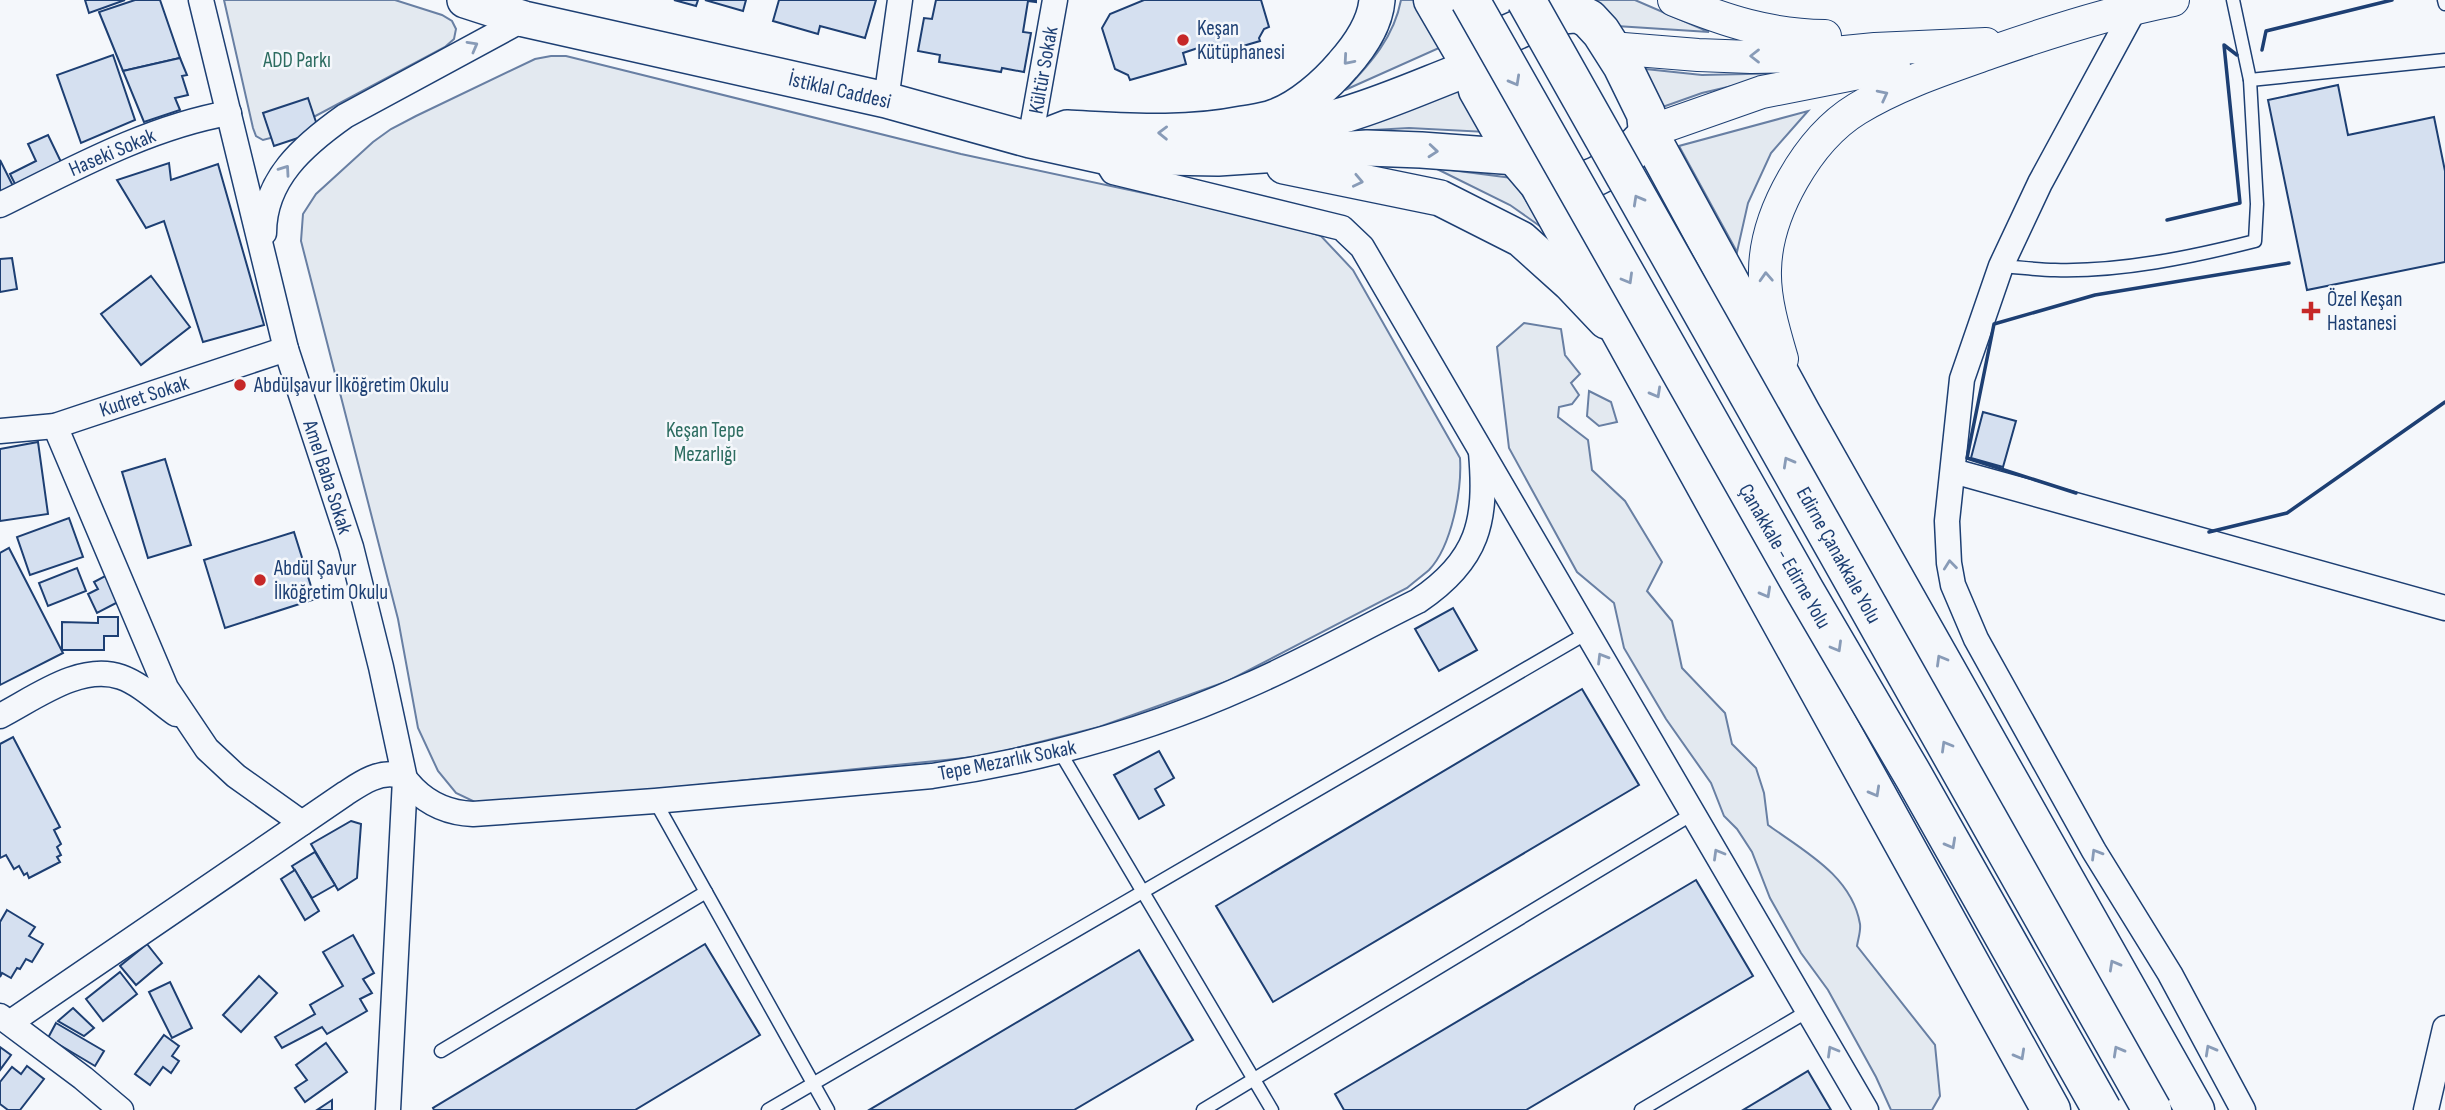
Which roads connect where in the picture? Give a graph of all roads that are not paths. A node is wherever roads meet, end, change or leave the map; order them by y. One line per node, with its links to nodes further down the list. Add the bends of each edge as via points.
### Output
1 (201, 0): 21 (street, Amel Baba Sokak)
2 (465, 0): 14 (main road, İstiklal Caddesi)
3 (900, 0): 20 (street)
4 (1055, 0): 24 (street, Kültür Sokak)
5 (1377, 0): 22 (main road, one-way to 22, via 1363,40 1331,79 1276,117)
6 (1433, 0): 18 (highway)
7 (1470, 0): 64 (highway, Çanakkale - Edirne Yolu, one-way to 64, bridge)
8 (1526, 0): 65 (highway, Edirne Çanakkale Yolu, one-way to 8, bridge)
9 (1674, 0): 15 (street, via 1757,30 1797,36)
10 (2173, 0): 12 (street)
11 (2233, 0): 19 (lane)
12 (2136, 4): 15 (street); 30 (street)
13 (1574, 7): 16 (highway); 18 (highway, via 1499,38)
14 (524, 19): 20 (main road, İstiklal Caddesi); 29 (street, Amel Baba Sokak, one-way to 14, via 268,199 292,160 345,116)
15 (2019, 43): 16 (street, one-way to 16, via 1751,57); 23 (street, via 1762,92); 33 (street, one-way to 15, via 1770,314 1765,271 1781,201 1827,132 1855,110 1935,72)
16 (1611, 48): 23 (highway, via 1634,85)
17 (2445, 60): 19 (lane)
18 (1472, 67): 22 (main road, via 1307,125); 27 (highway, via 1478,90)
19 (2250, 80): 30 (lane, via 2255,241 2200,255 2116,267 2057,270)
20 (886, 100): 24 (main road, İstiklal Caddesi)
21 (229, 113): 28 (street, Haseki Sokak, via 164,130); 29 (street, Amel Baba Sokak)
22 (1231, 126): 24 (main road, one-way to 24, via 1171,133 1067,128)
23 (1648, 132): 27 (highway, via 1612,169 1561,188); 33 (highway)
24 (1030, 140): 25 (main road, İstiklal Caddesi)
25 (1103, 156): 26 (main road, İstiklal Caddesi); 36 (street, via 1113,172 1342,228 1375,266)
26 (1218, 158): 27 (main road, one-way to 27, via 1367,148); 31 (main road, one-way to 31, via 1290,167 1440,198 1521,239 1570,282)
27 (1528, 171): 31 (highway)
28 (0, 205)
29 (264, 258): 32 (street, Amel Baba Sokak)
30 (2001, 266): 37 (street, via 1962,379)
31 (1632, 348): 63 (highway, one-way to 63)
32 (286, 349): 34 (street, Kudret Sokak); 43 (street, Amel Baba Sokak, via 351,547)
33 (1801, 413): 66 (highway, one-way to 33)
34 (55, 426): 35 (street, Kudret Sokak); 41 (street, via 166,688)
35 (0, 431)
36 (1480, 452): 39 (street); 42 (street, Tepe Mezarlık Sokak, via 1484,486 1479,527 1463,560 1436,589 1249,686 1154,723)
37 (1953, 471): 38 (street); 67 (street, one-way to 37, via 1976,639 1953,585 1949,563 1947,521)
38 (2445, 608)
39 (1587, 632): 45 (street, one-way to 39); 48 (lane)
40 (0, 716): 41 (street, via 72,679 99,674 138,686)
41 (187, 723): 46 (street, via 207,750 236,776)
42 (1060, 752): 44 (street, Tepe Mezarlık Sokak, via 932,776); 48 (lane)
43 (405, 779): 44 (street, Tepe Mezarlık Sokak, via 427,799 457,813); 46 (street, via 377,776); 56 (street, Amel Baba Sokak)
44 (655, 801): 47 (lane)
45 (1694, 813): 49 (street, one-way to 45); 53 (lane)
46 (302, 823): 50 (street)
47 (706, 892): 52 (lane); 54 (lane)
48 (1142, 892): 53 (lane); 54 (lane)
49 (1808, 1011): 61 (lane); 62 (street, one-way to 49)
50 (5, 1019): 55 (street)
51 (2445, 1028): 68 (street)
52 (441, 1051)
53 (1254, 1079): 59 (lane); 60 (lane)
54 (813, 1084): 57 (lane); 58 (lane)
55 (121, 1110)
56 (388, 1110)
57 (768, 1110)
58 (828, 1110)
59 (1203, 1110)
60 (1272, 1110)
61 (1641, 1110)
62 (1866, 1110)
63 (2051, 1110)
64 (2102, 1110)
65 (2152, 1110)
66 (2195, 1110)
67 (2244, 1110)
68 (2426, 1110)

